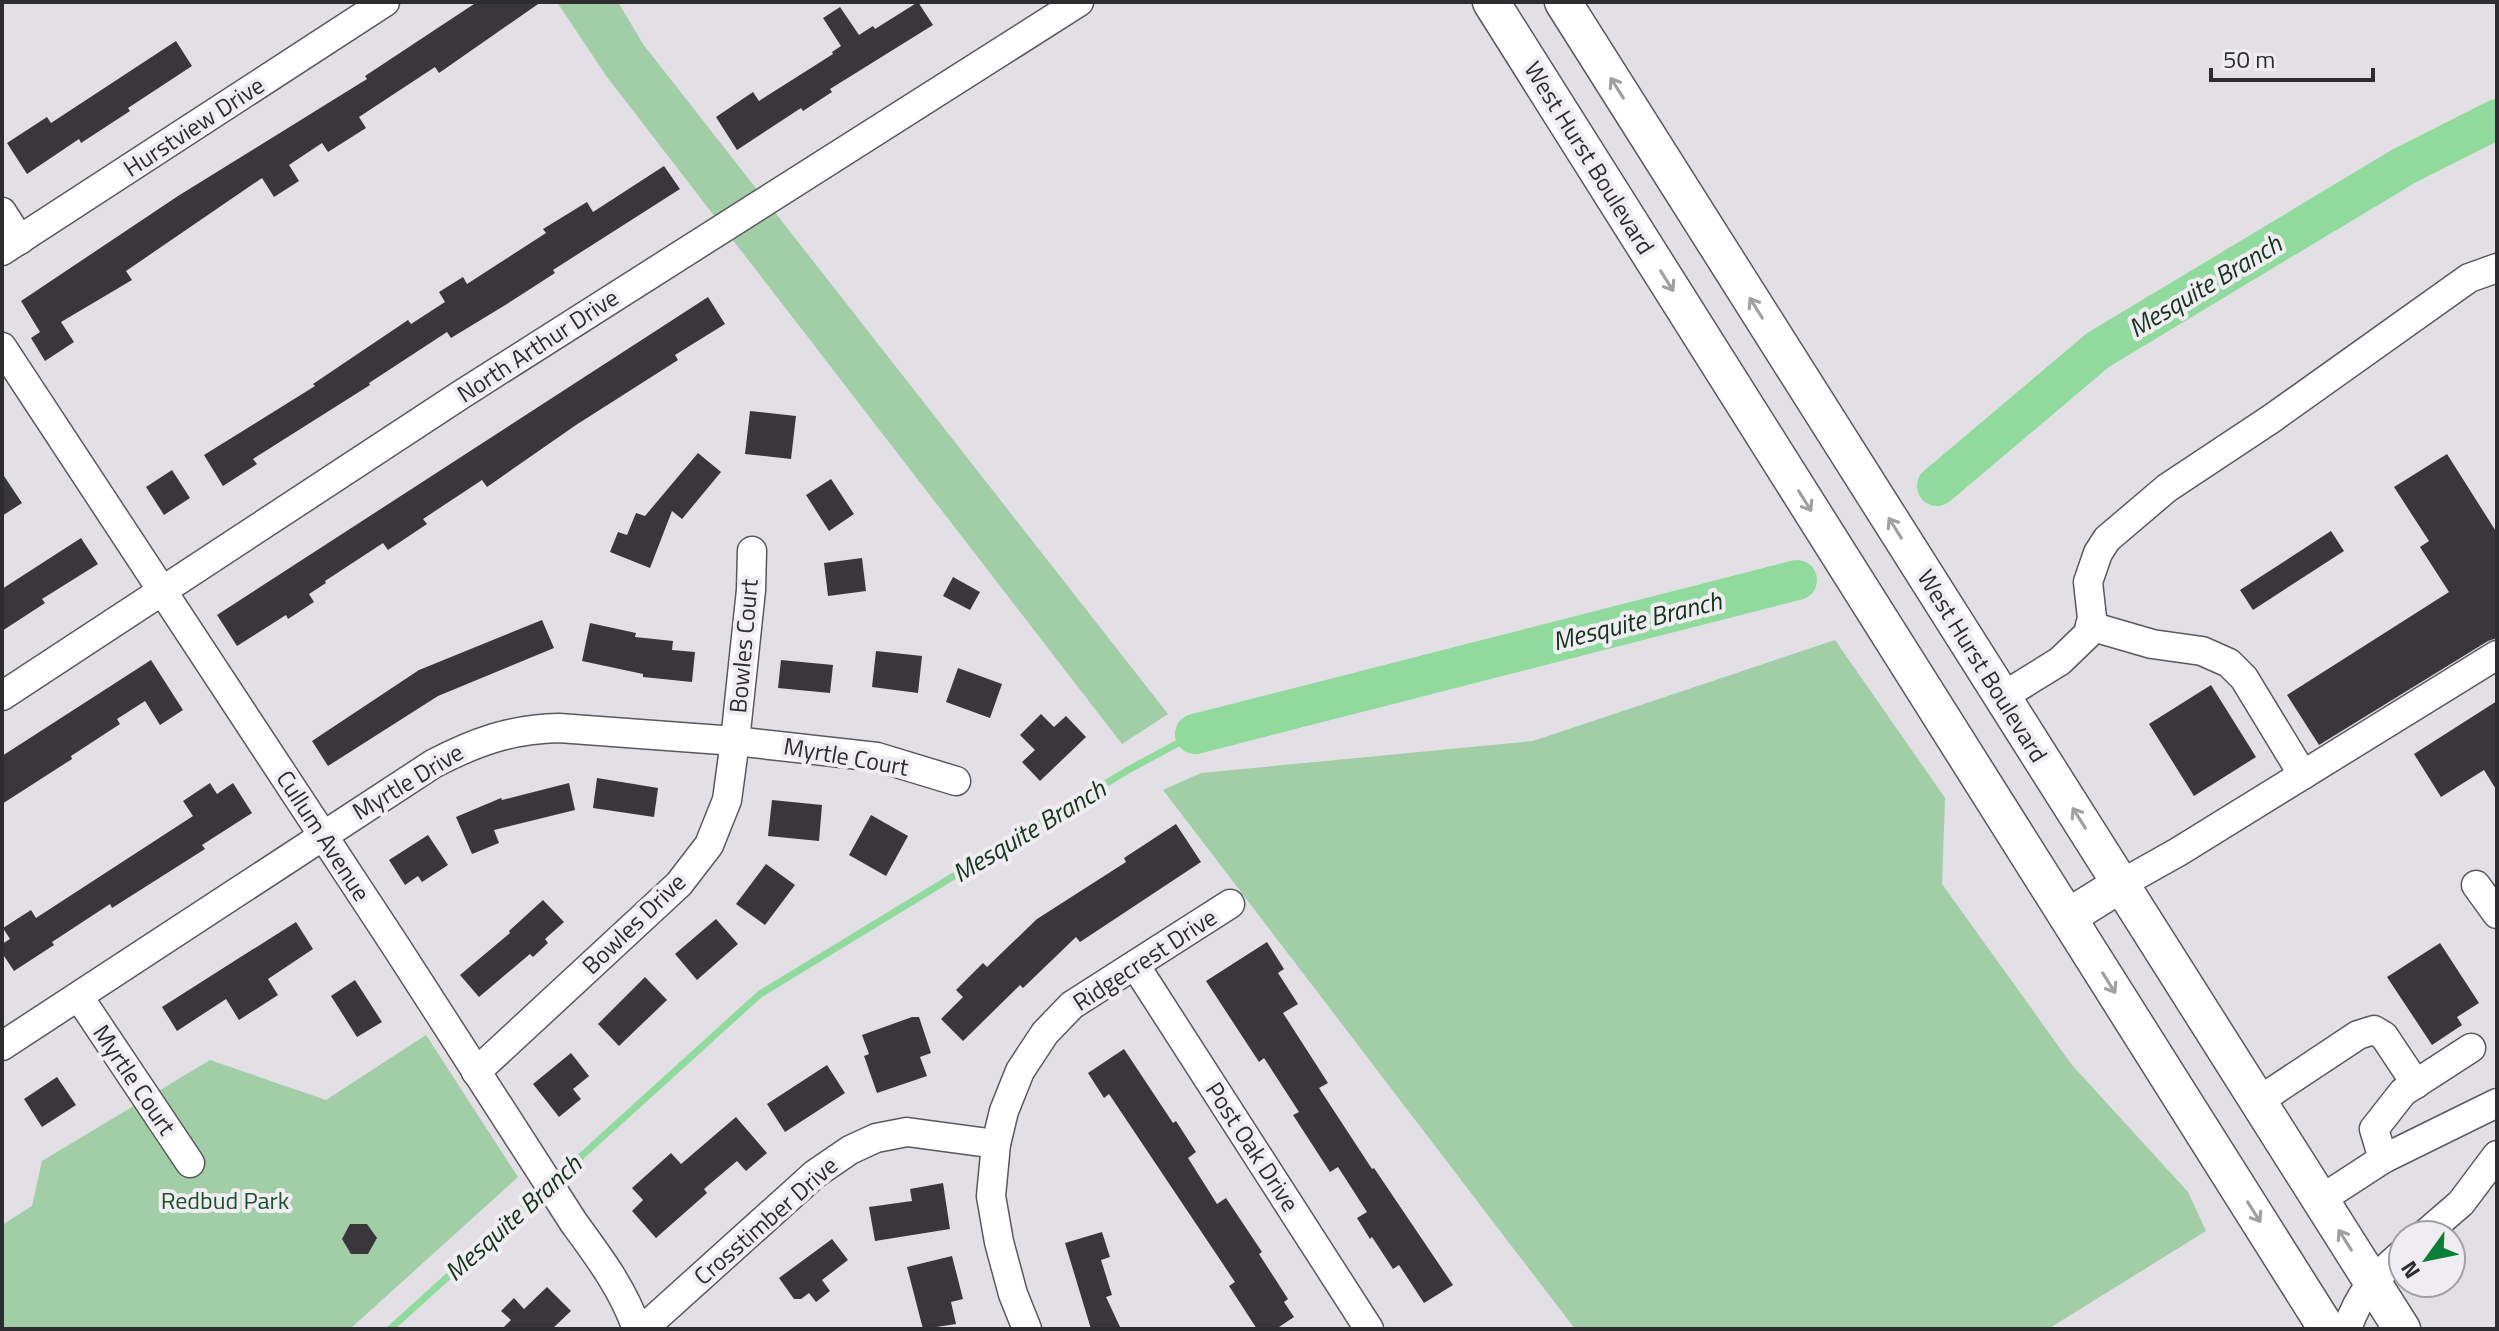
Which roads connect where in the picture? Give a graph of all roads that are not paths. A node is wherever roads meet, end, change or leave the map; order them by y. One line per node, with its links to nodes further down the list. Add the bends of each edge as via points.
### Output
1 (385, 2): 6 (street, Hurstview Drive)
2 (1079, 2): 10 (street, North Arthur Drive, via 501,369)
3 (1491, 2): 23 (main road, West Hurst Boulevard, one-way to 23)
4 (1563, 2): 14 (main road, West Hurst Boulevard, one-way to 4)
5 (2, 212): 6 (street)
6 (11, 245)
7 (2497, 268): 11 (street, via 2469,278 2167,488 2107,539 2088,582)
8 (2, 347): 10 (street, Cullum Avenue)
9 (752, 551): 15 (street, Bowles Court)
10 (163, 592): 13 (street, North Arthur Drive); 18 (street, Cullum Avenue)
11 (2090, 626): 14 (street, via 2060,661); 16 (street, via 2152,644 2202,651 2229,663 2244,678)
12 (2497, 655): 16 (street)
13 (2, 696)
14 (2002, 697): 19 (main road, West Hurst Boulevard, one-way to 14)
15 (735, 741): 17 (street, Myrtle Court, via 877,757); 18 (street, Myrtle Drive, via 559,728 502,735 433,764); 28 (street, Bowles Drive, via 727,800 709,845 679,884)
16 (2303, 775): 19 (street)
17 (956, 781)
18 (323, 835): 25 (street, Myrtle Drive); 28 (street, Cullum Avenue)
19 (2121, 884): 23 (main road); 30 (main road, West Hurst Boulevard)
20 (2476, 885): 22 (street)
21 (1230, 904): 24 (street, Ridgecrest Drive)
22 (2497, 914)
23 (2068, 917): 43 (main road, West Hurst Boulevard, one-way to 43)
24 (1135, 965): 32 (street, Ridgecrest Drive, via 1072,1005 1045,1033 1020,1071); 42 (street, Post Oak Drive)
25 (79, 997): 26 (street, Myrtle Drive); 35 (street, Myrtle Court)
26 (2, 1046)
27 (2471, 1048): 29 (street)
28 (476, 1072): 40 (street, Cullum Avenue, via 606,1267)
29 (2416, 1084): 30 (street, via 2384,1036 2374,1030 2358,1035); 34 (street, via 2403,1092 2374,1129)
30 (2257, 1102): 36 (main road, West Hurst Boulevard)
31 (2497, 1103): 34 (street)
32 (996, 1144): 40 (street, Crosstimber Drive, via 907,1132 850,1150 815,1174); 41 (street, Ridgecrest Drive, via 991,1196 1013,1294)
33 (2497, 1155): 37 (street)
34 (2383, 1159): 36 (street)
35 (190, 1163)
36 (2320, 1200): 39 (main road, West Hurst Boulevard, one-way to 36)
37 (2442, 1219)
38 (2387, 1267): 39 (street)
39 (2371, 1281): 44 (street); 45 (main road, West Hurst Boulevard)
40 (640, 1329)
41 (1027, 1329)
42 (1369, 1329)
43 (2327, 1329)
44 (2347, 1329)
45 (2402, 1329)

